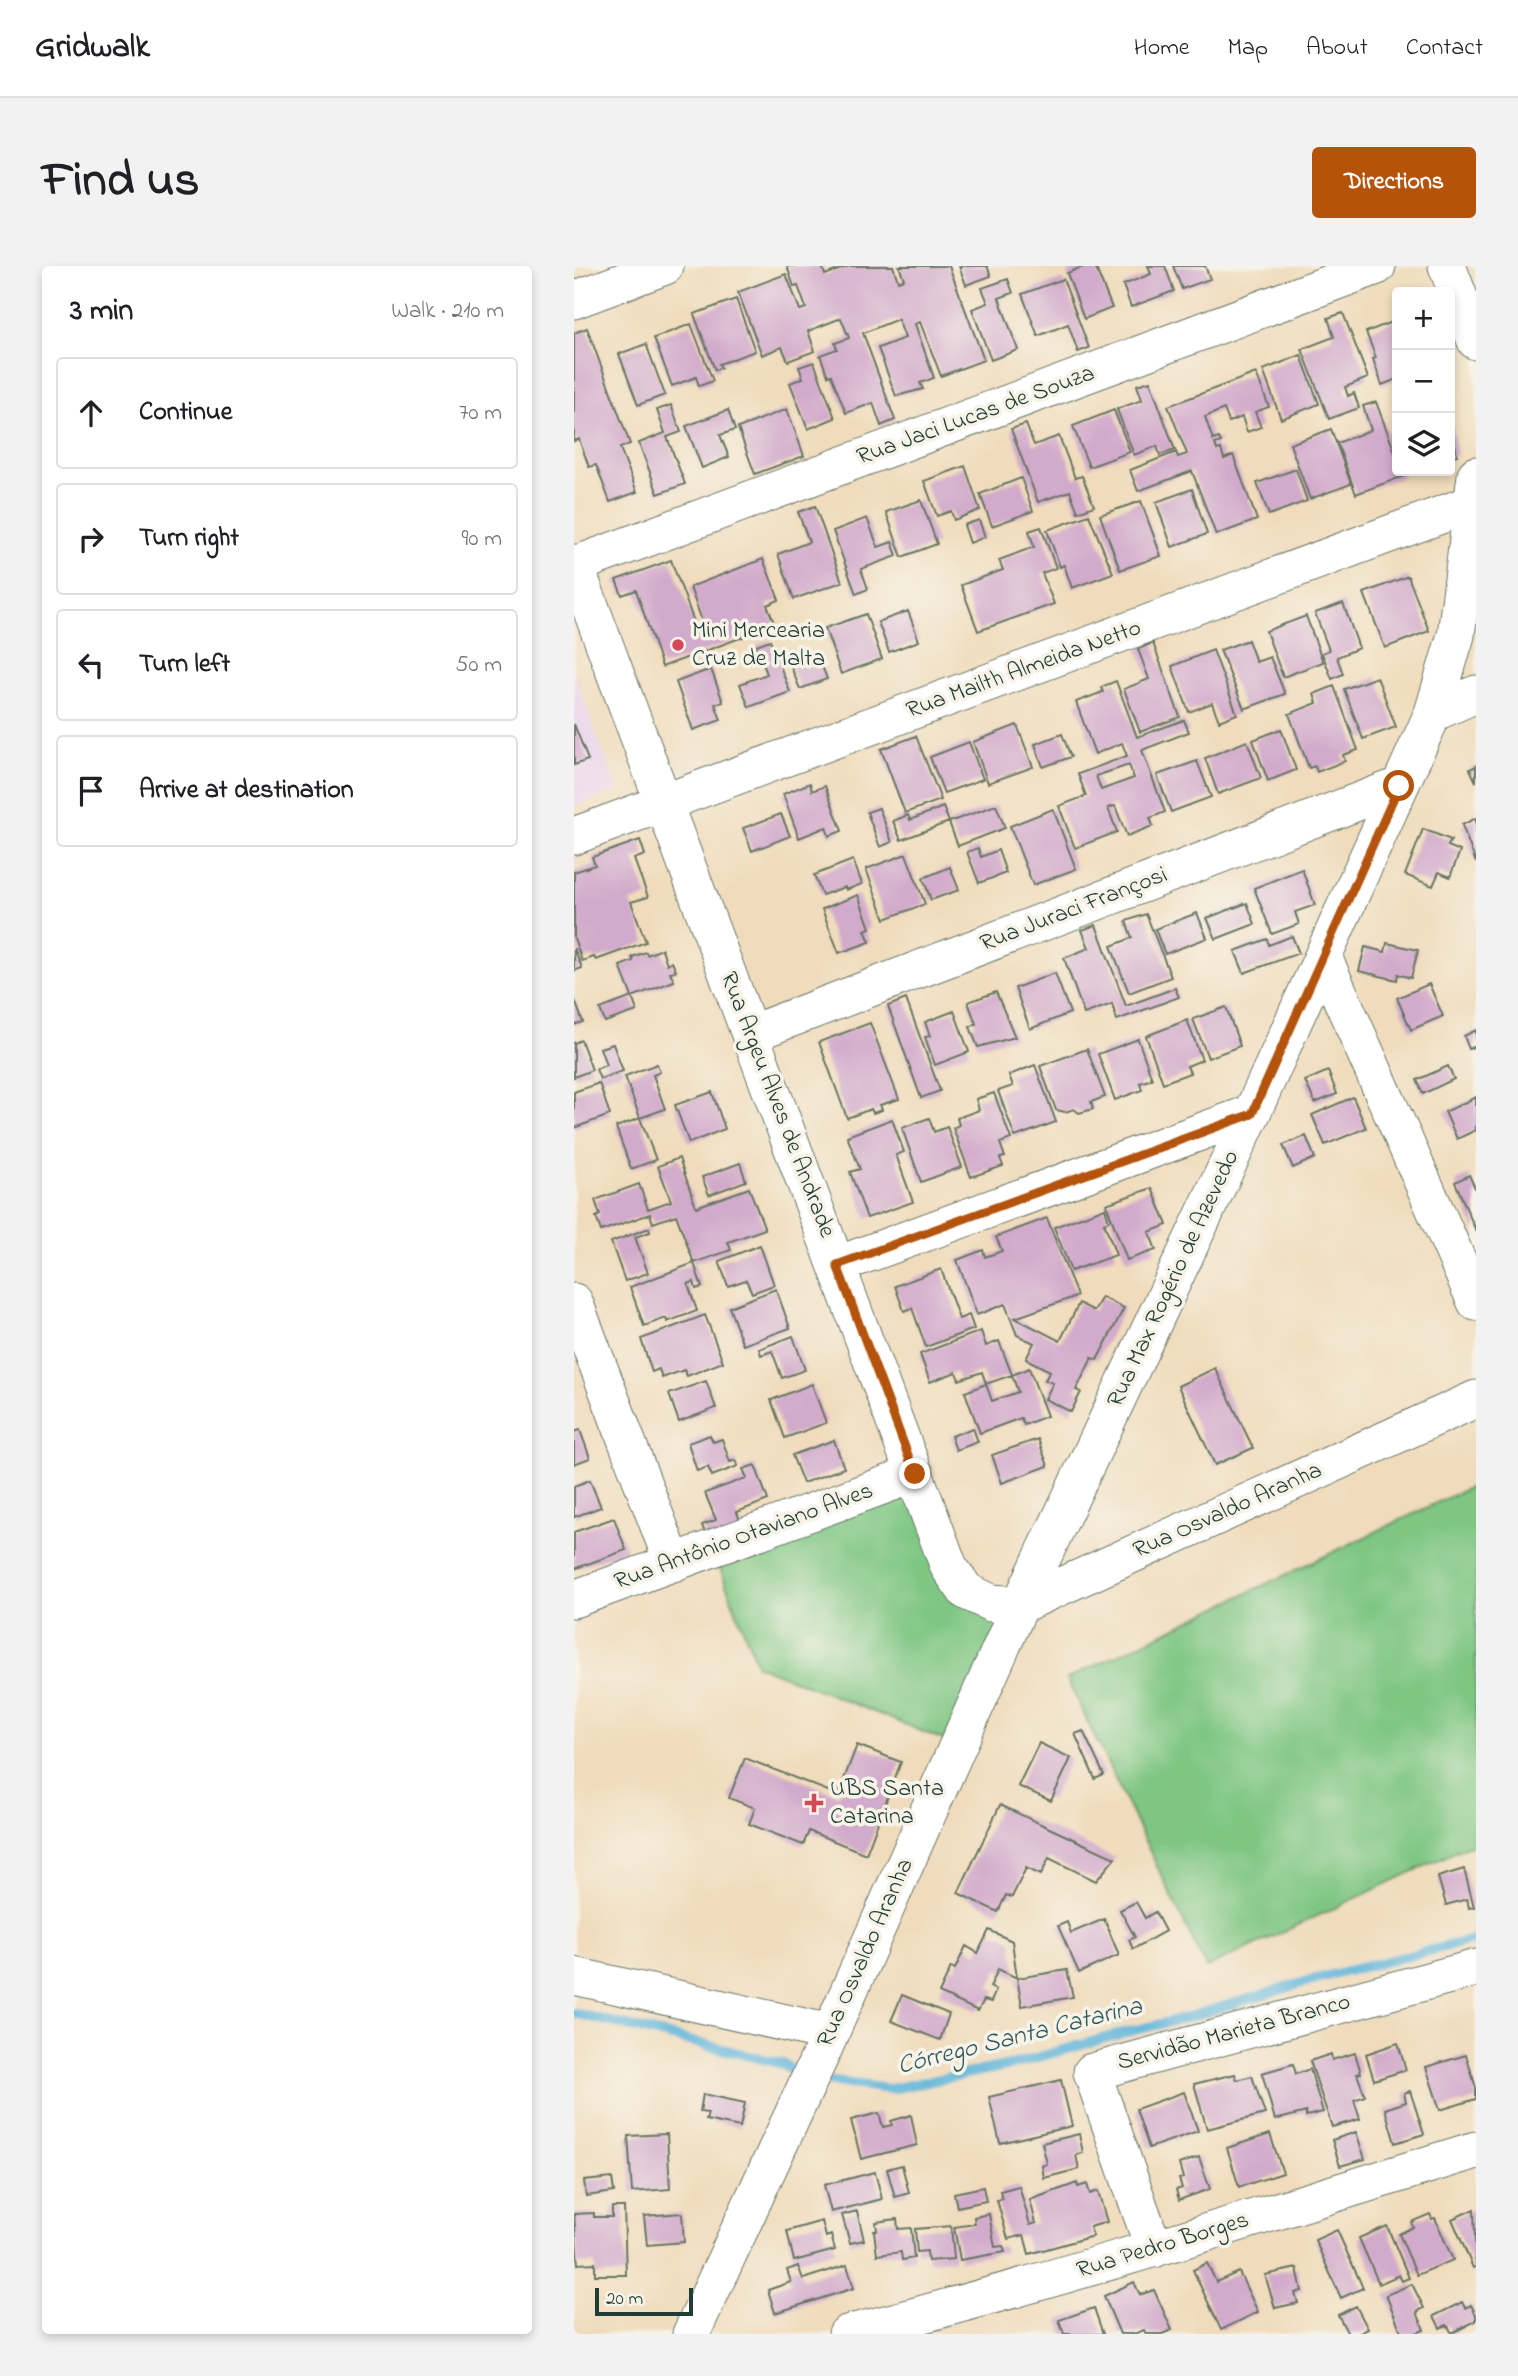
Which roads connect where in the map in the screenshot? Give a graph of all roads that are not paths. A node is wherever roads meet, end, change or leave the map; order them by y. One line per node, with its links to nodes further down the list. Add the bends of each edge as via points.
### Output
1 (665, 266): 4 (street)
2 (1377, 266): 7 (street, Rua Jaci Lucas de Souza)
3 (1447, 266): 5 (street)
4 (574, 300)
5 (1476, 341)
6 (1475, 489): 9 (street, Rua Max Rogério de Azevedo, via 1455,635); 11 (street, Rua Mailth Almeida Netto)
7 (575, 564): 11 (street, Rua Argeu Alves de Andrade)
8 (1476, 694): 9 (street)
9 (1433, 713): 10 (street, Rua Max Rogério de Azevedo)
10 (1399, 786): 13 (street, Rua Max Rogério de Azevedo); 14 (street, Rua Juraci Françosi)
11 (664, 803): 12 (street, Rua Mailth Almeida Netto); 14 (street, Rua Argeu Alves de Andrade)
12 (574, 836)
13 (1323, 957): 15 (street, Rua Max Rogério de Azevedo); 18 (street)
14 (750, 1034): 16 (street, Rua Argeu Alves de Andrade)
15 (1252, 1114): 16 (street); 23 (street, Rua Max Rogério de Azevedo)
16 (837, 1265): 20 (street, Rua Argeu Alves de Andrade)
17 (574, 1302): 21 (street)
18 (1476, 1302)
19 (1476, 1399): 23 (street, Rua Osvaldo Aranha)
20 (915, 1474): 21 (street, Rua Antônio Otaviano Alves); 23 (street, Rua Argeu Alves de Andrade, via 949,1567 966,1591 990,1603)
21 (673, 1563): 22 (street, Rua Antônio Otaviano Alves)
22 (574, 1600)
23 (1020, 1605): 26 (street, Rua Osvaldo Aranha)
24 (1476, 1968): 28 (street, Servidão Marieta Branco, via 1092,2071)
25 (574, 1976): 26 (street)
26 (827, 2042): 30 (street, Rua Osvaldo Aranha)
27 (1476, 2150): 28 (street, Rua Pedro Borges)
28 (1154, 2249): 29 (street, Rua Pedro Borges)
29 (962, 2320): 31 (street, Rua Pedro Borges)
30 (691, 2334)
31 (847, 2334)

